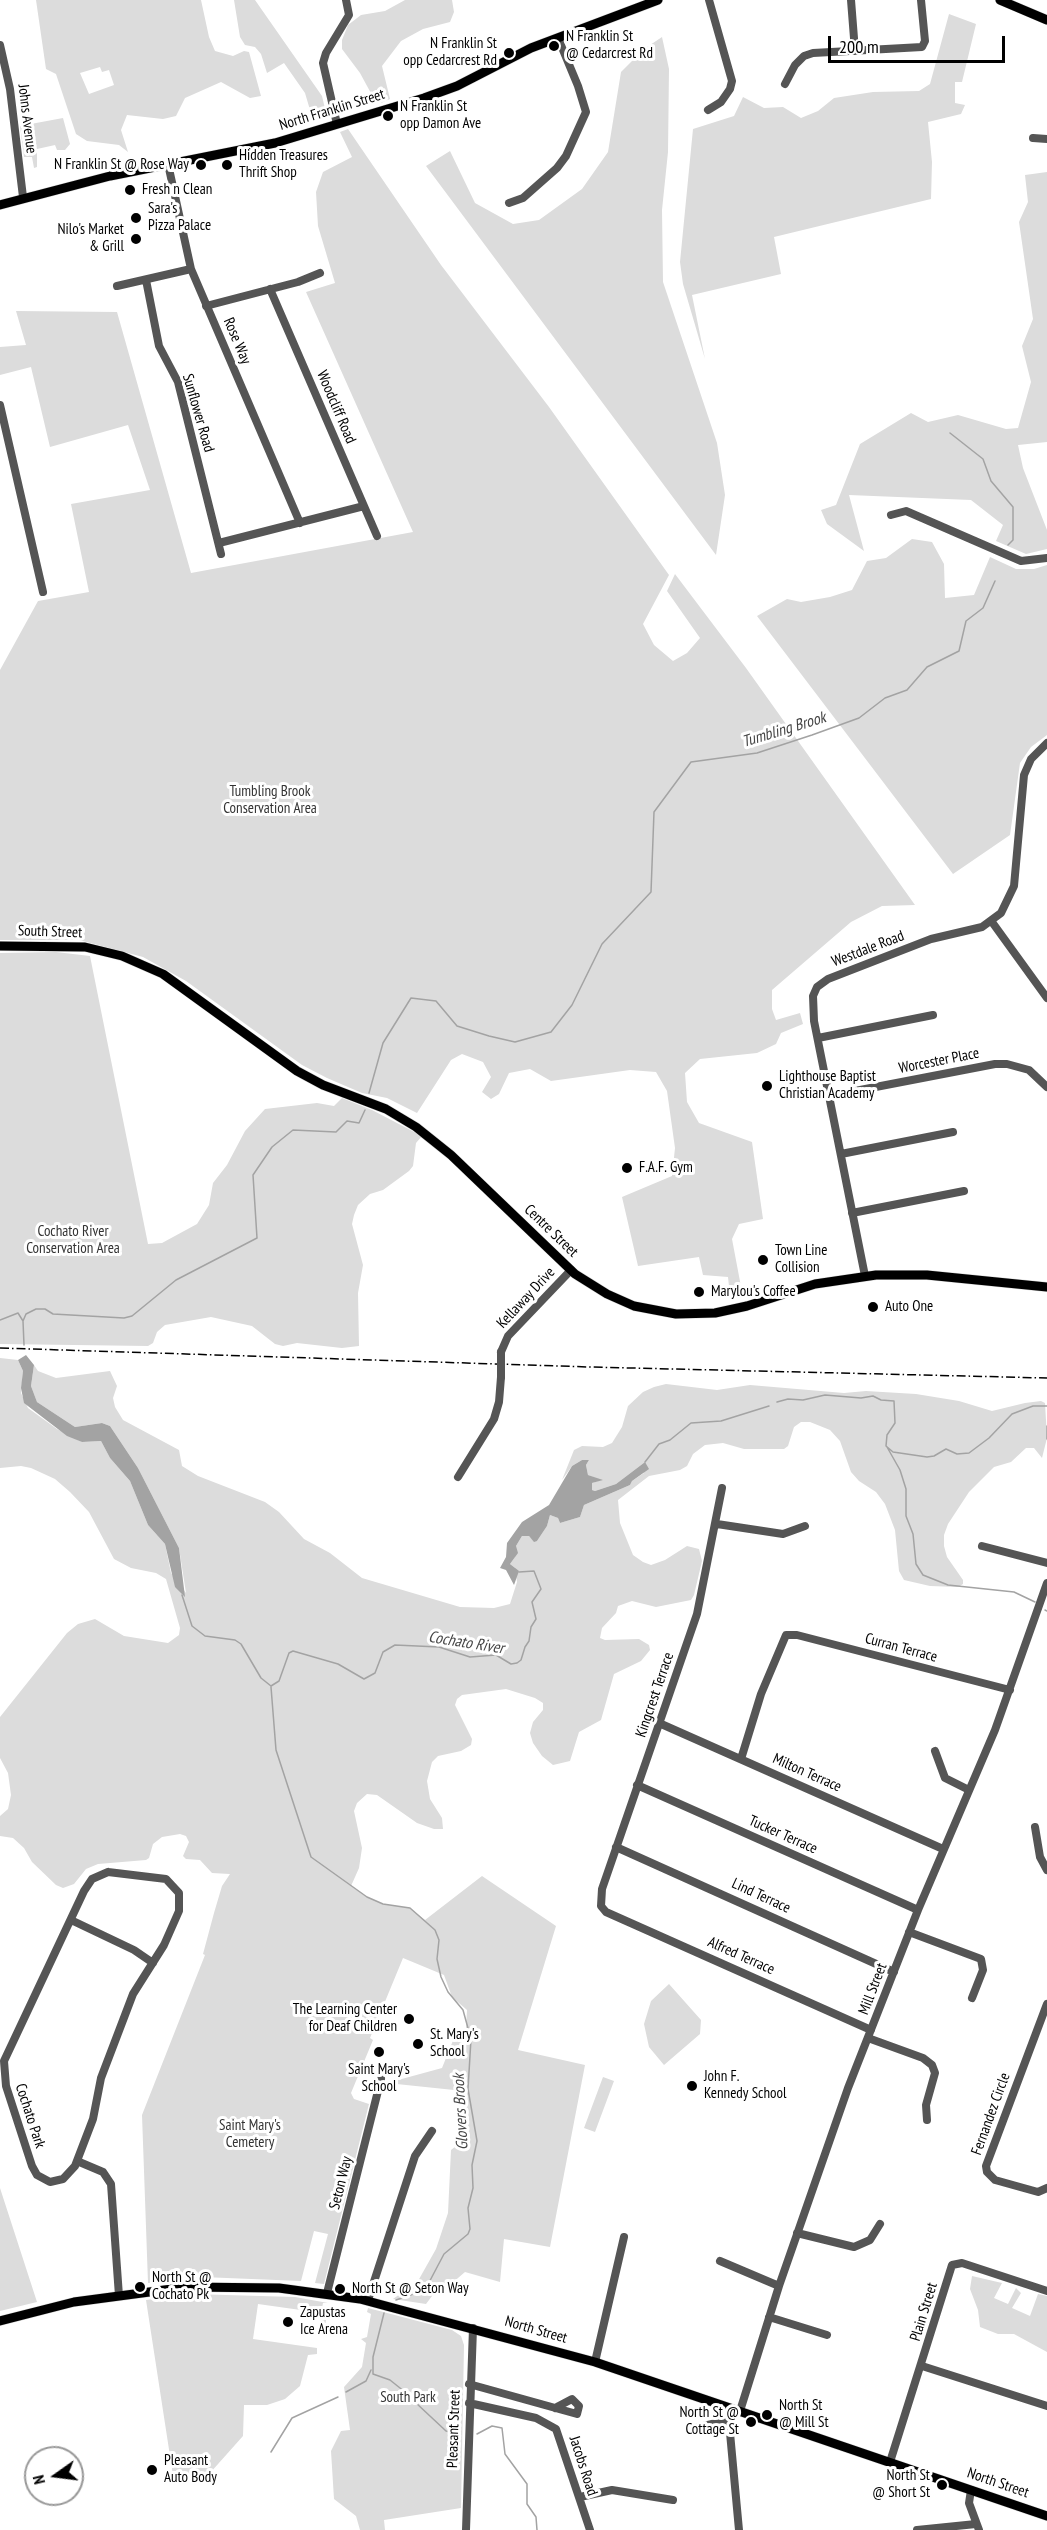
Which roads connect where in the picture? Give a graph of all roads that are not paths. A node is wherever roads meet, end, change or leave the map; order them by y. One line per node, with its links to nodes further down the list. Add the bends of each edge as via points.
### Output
1 (346, 0): 13 (street, via 349,15 323,63)
2 (658, 0): 8 (main road, North Franklin Street)
3 (709, 0): 12 (street, via 732,81 721,102)
4 (851, 0): 10 (street)
5 (921, 0): 10 (street, via 922,47)
6 (1000, 0): 7 (main road)
7 (1047, 20)
8 (558, 38): 13 (main road, North Franklin Street, via 446,91); 18 (street, via 586,112 557,168 523,198)
9 (0, 45): 17 (street, Johns Avenue, via 12,100)
10 (855, 51): 11 (street, via 804,56)
11 (785, 84)
12 (708, 110)
13 (337, 124): 16 (main road, North Franklin Street, via 275,143)
14 (1033, 138): 15 (street)
15 (1047, 139)
16 (168, 164): 17 (main road, North Franklin Street); 20 (street, Rose Way)
17 (23, 197): 19 (main road, North Franklin Street)
18 (509, 203)
19 (0, 205)
20 (191, 269): 22 (street); 25 (street, Rose Way)
21 (320, 273): 24 (street)
22 (146, 280): 23 (street); 31 (street, Sunflower Road, via 159,346 178,381)
23 (117, 286)
24 (270, 289): 25 (street); 27 (street, Woodcliff Road)
25 (206, 306): 29 (street, Rose Way)
26 (0, 405): 34 (street)
27 (364, 506): 29 (street); 30 (street, Woodcliff Road)
28 (891, 515): 33 (street, via 906,511 1021,561)
29 (300, 523): 31 (street)
30 (377, 536)
31 (219, 543): 32 (street, Sunflower Road)
32 (221, 554)
33 (1047, 558)
34 (43, 592)
35 (1047, 743): 36 (street, via 1026,768 1013,891)
36 (992, 922): 39 (street); 41 (street, Westdale Road, via 931,939 823,982 812,999)
37 (0, 946): 38 (main road, South Street, via 70,945)
38 (100, 950): 48 (main road, Centre Street, via 158,971 297,1071 416,1126 447,1150)
39 (1047, 998)
40 (933, 1015): 41 (street)
41 (818, 1038): 43 (street, Westdale Road)
42 (1047, 1087): 43 (street, Worcester Place, via 1029,1070 995,1064)
43 (829, 1096): 45 (street, Westdale Road)
44 (953, 1132): 45 (street)
45 (841, 1154): 47 (street, Westdale Road)
46 (964, 1191): 47 (street)
47 (852, 1213): 49 (street, Westdale Road)
48 (571, 1270): 49 (main road, Centre Street, via 628,1304 689,1315 730,1311 815,1284); 51 (street, Kellaway Drive, bridge, via 508,1336 501,1352 496,1414)
49 (865, 1276): 50 (main road, Centre Street, via 927,1275)
50 (1047, 1287)
51 (458, 1477)
52 (722, 1488): 53 (street, Kingcrest Terrace)
53 (717, 1524): 54 (street, via 783,1534); 59 (street, Kingcrest Terrace, via 697,1614)
54 (806, 1526)
55 (982, 1546): 56 (street)
56 (1047, 1563)
57 (1047, 1583): 58 (street, Mill Street)
58 (1010, 1690): 61 (street, Curran Terrace, via 786,1635 761,1694); 63 (street, Mill Street)
59 (659, 1723): 61 (street, Milton Terrace); 62 (street, Kingcrest Terrace)
60 (934, 1751): 63 (street, via 945,1778)
61 (741, 1759): 66 (street, Milton Terrace)
62 (637, 1785): 65 (street, Kingcrest Terrace); 69 (street, Tucker Terrace)
63 (969, 1790): 66 (street, Mill Street)
64 (1035, 1827): 67 (street, via 1040,1857)
65 (616, 1847): 68 (street, Kingcrest Terrace, via 599,1899); 73 (street, Lind Terrace)
66 (943, 1850): 69 (street, Mill Street)
67 (1047, 1869)
68 (601, 1906): 76 (street, Alfred Terrace, via 606,1912)
69 (918, 1910): 71 (street, Mill Street)
70 (71, 1920): 72 (street); 72 (street, Cochato Park, via 89,1883 103,1873 163,1877 175,1886 180,1897 167,1940); 81 (street, Cochato Park, via 6,2053 3,2070 37,2175 47,2181 60,2180)
71 (909, 1932): 73 (street, Mill Street); 74 (street, via 981,1959 983,1970)
72 (153, 1963): 81 (street, Cochato Park, via 136,1989 101,2078)
73 (894, 1972): 76 (street, Mill Street)
74 (972, 1998)
75 (1047, 2004): 82 (street, Fernandez Circle, via 986,2166 995,2180 1038,2192)
76 (872, 2030): 77 (street, Mill Street)
77 (868, 2038): 79 (street, via 932,2065 935,2073 926,2104); 84 (street, Mill Street)
78 (381, 2079): 89 (street, Seton Way)
79 (927, 2120)
80 (432, 2131): 91 (street, via 415,2156)
81 (77, 2161): 90 (street, via 102,2172 111,2184)
82 (1047, 2188)
83 (880, 2224): 84 (street, via 870,2240 854,2247)
84 (797, 2233): 87 (street, Mill Street)
85 (624, 2237): 96 (street)
86 (720, 2262): 87 (street)
87 (779, 2286): 92 (street, Mill Street)
88 (1047, 2291): 97 (street, Plain Street, via 962,2263 954,2264)
89 (327, 2293): 90 (main road, North Street, via 227,2286); 91 (main road, North Street)
90 (119, 2295): 93 (main road, North Street, via 66,2303)
91 (368, 2300): 94 (main road, North Street)
92 (769, 2317): 95 (street); 102 (street, Mill Street)
93 (0, 2321)
94 (473, 2328): 96 (main road, North Street); 98 (street, Pleasant Street)
95 (827, 2335)
96 (595, 2362): 102 (main road, North Street)
97 (922, 2366): 100 (street); 105 (street, Plain Street)
98 (469, 2384): 99 (street, Pleasant Street); 101 (street)
99 (469, 2403): 107 (street, Jacobs Road, via 536,2418 553,2427); 111 (street, Pleasant Street)
100 (1047, 2406)
101 (555, 2408): 101 (street, via 577,2414 579,2406 574,2399)
102 (736, 2410): 103 (street, Mill Street); 105 (main road, North Street)
103 (729, 2420): 104 (street); 113 (street, Mill Street)
104 (691, 2428)
105 (890, 2462): 106 (main road, North Street)
106 (971, 2490): 109 (main road, North Street); 110 (street, via 969,2503)
107 (580, 2498): 108 (street, via 612,2490); 112 (street, Jacobs Road)
108 (673, 2500)
109 (1047, 2516)
110 (978, 2527): 114 (street)
111 (466, 2530)
112 (590, 2530)
113 (739, 2530)
114 (917, 2530)

